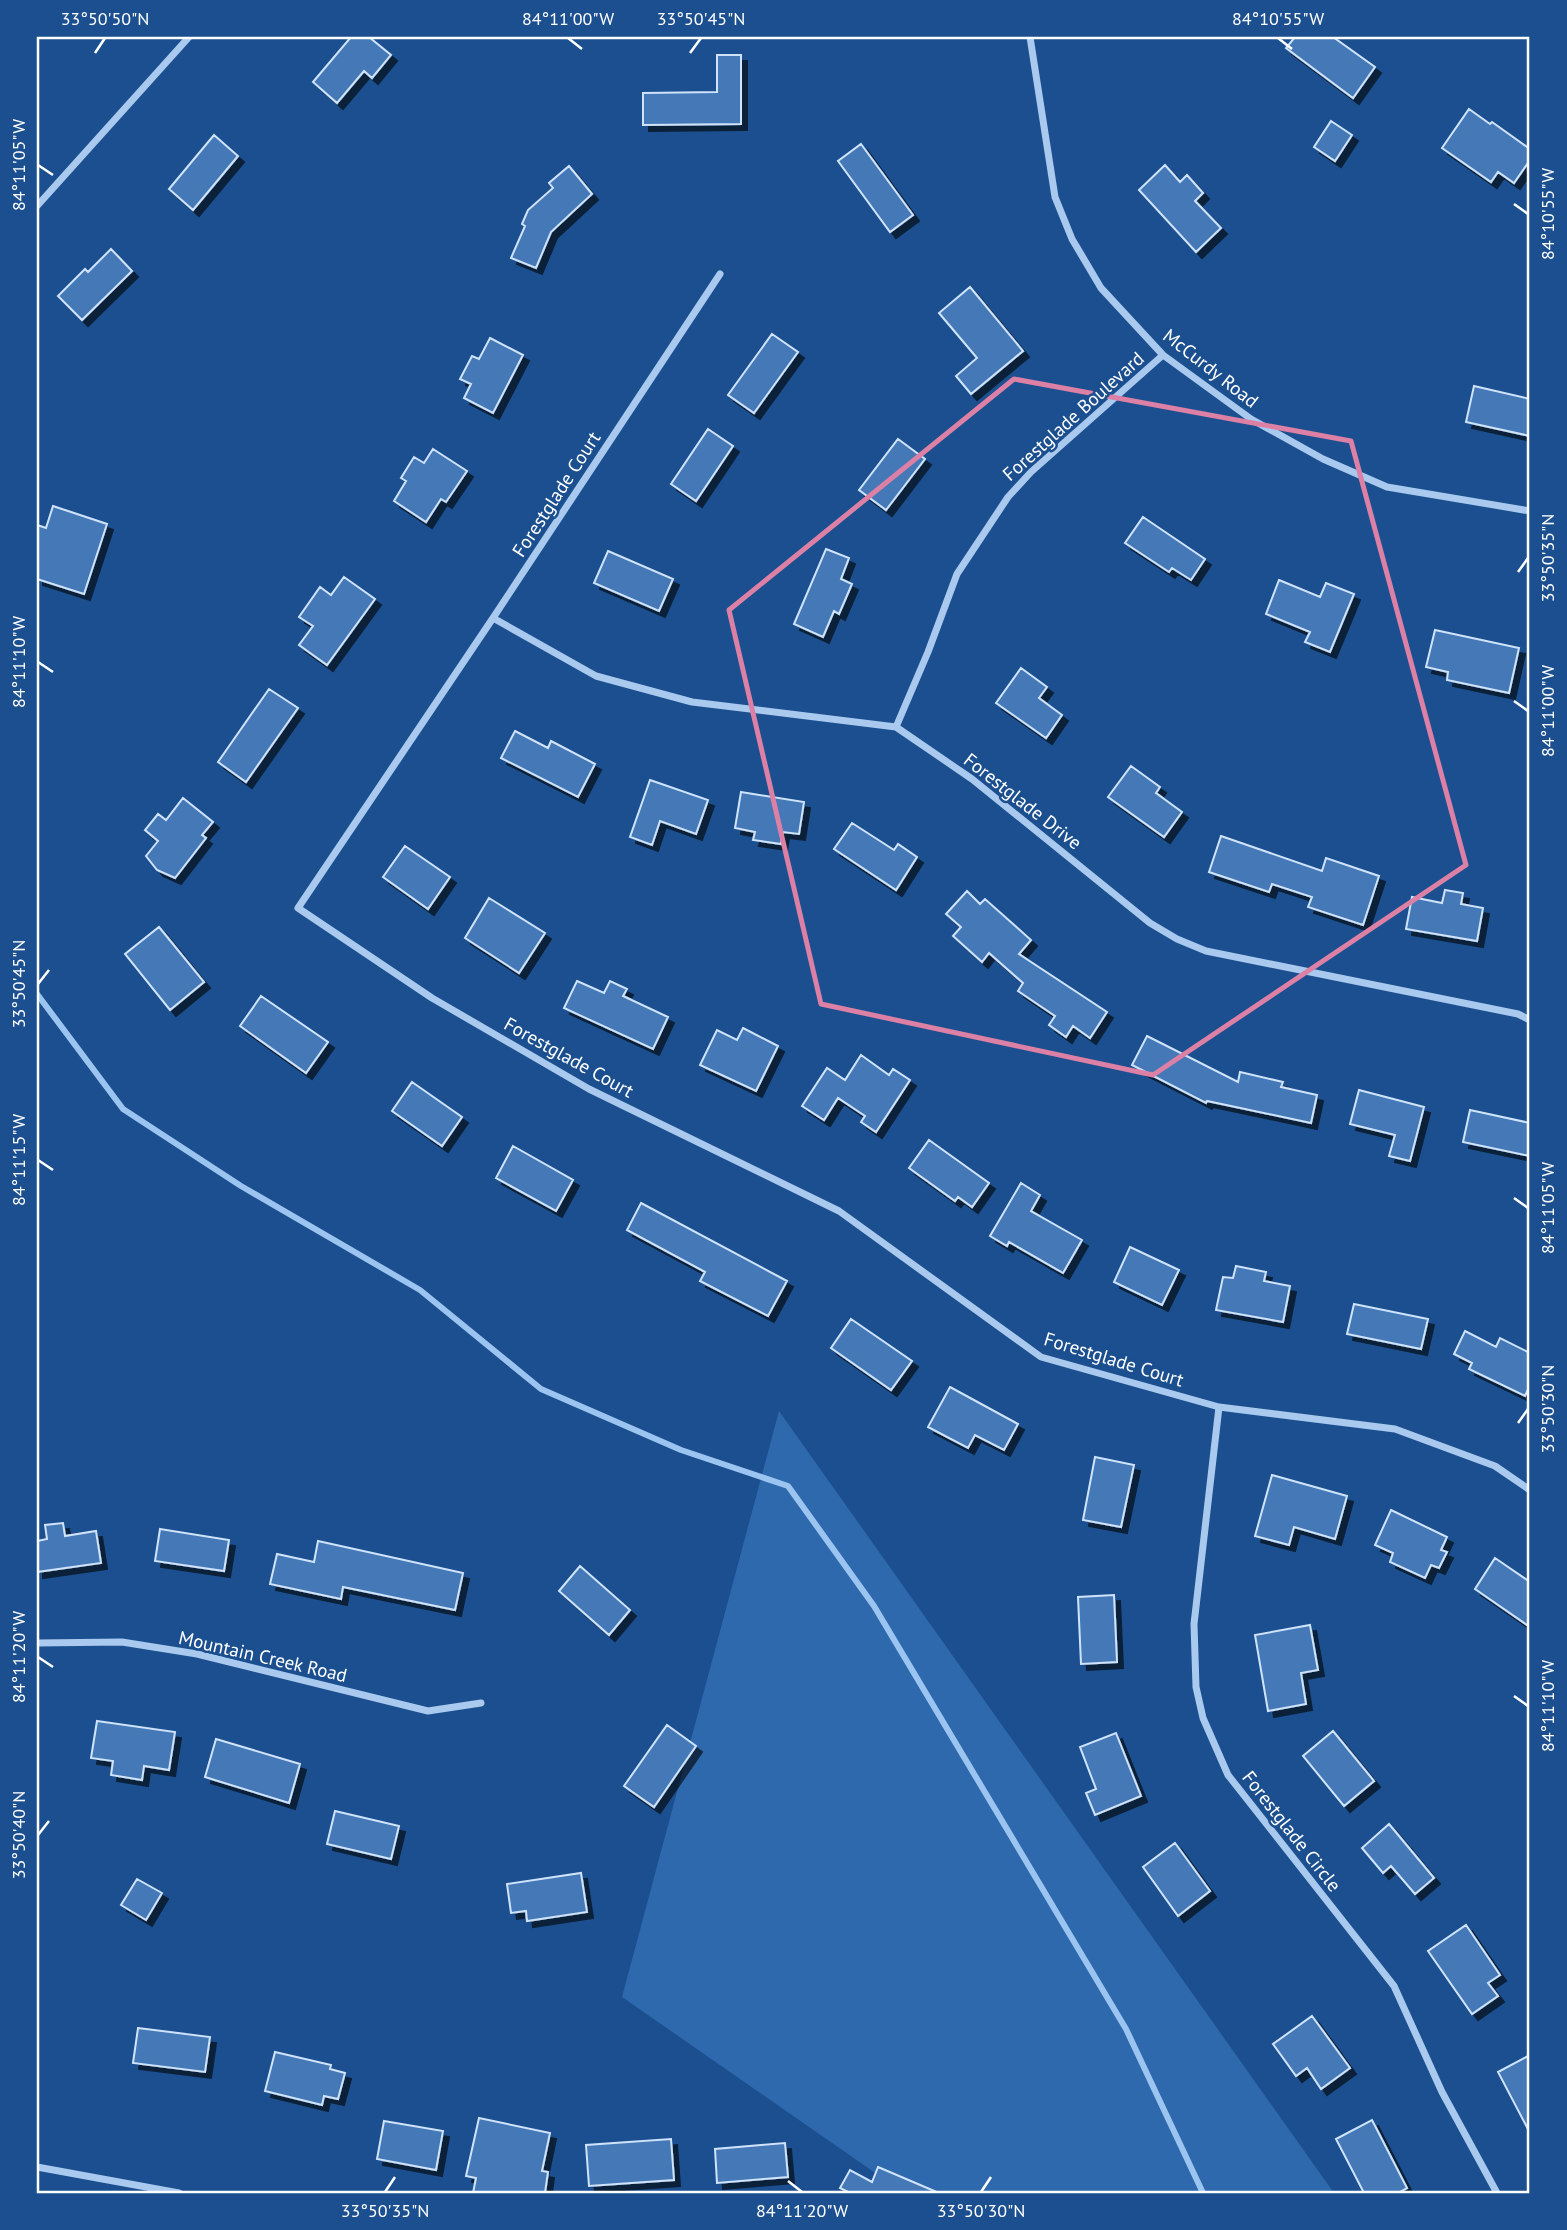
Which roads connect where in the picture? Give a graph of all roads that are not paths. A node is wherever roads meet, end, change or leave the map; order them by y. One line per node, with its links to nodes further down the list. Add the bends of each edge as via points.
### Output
1 (189, 37): 3 (street)
2 (1030, 37): 5 (street, McCurdy Road, via 1055,197 1072,239 1101,288)
3 (37, 206)
4 (720, 274): 7 (street, Forestglade Court)
5 (1163, 355): 6 (street, McCurdy Road, via 1251,419 1323,459 1387,487); 8 (street, Forestglade Boulevard, via 1008,497 957,574)
6 (1530, 510)
7 (493, 618): 8 (street, Forestglade Drive, via 596,676 692,702); 10 (street, Forestglade Court, via 298,908 432,999 589,1089 839,1211 1041,1357)
8 (896, 727): 9 (street, Forestglade Drive, via 972,779 1150,923 1177,939 1206,951)
9 (1530, 1020)
10 (1219, 1408): 11 (street, Forestglade Court, via 1395,1429 1495,1466); 16 (street, Forestglade Circle, via 1194,1624 1196,1687 1203,1718 1228,1776 1394,1986 1442,2092)
11 (1530, 1490)
12 (37, 1643): 13 (street, Mountain Creek Road, via 122,1642 197,1654 428,1711)
13 (481, 1703)
14 (37, 2167): 15 (street)
15 (180, 2193)
16 (1497, 2193)

